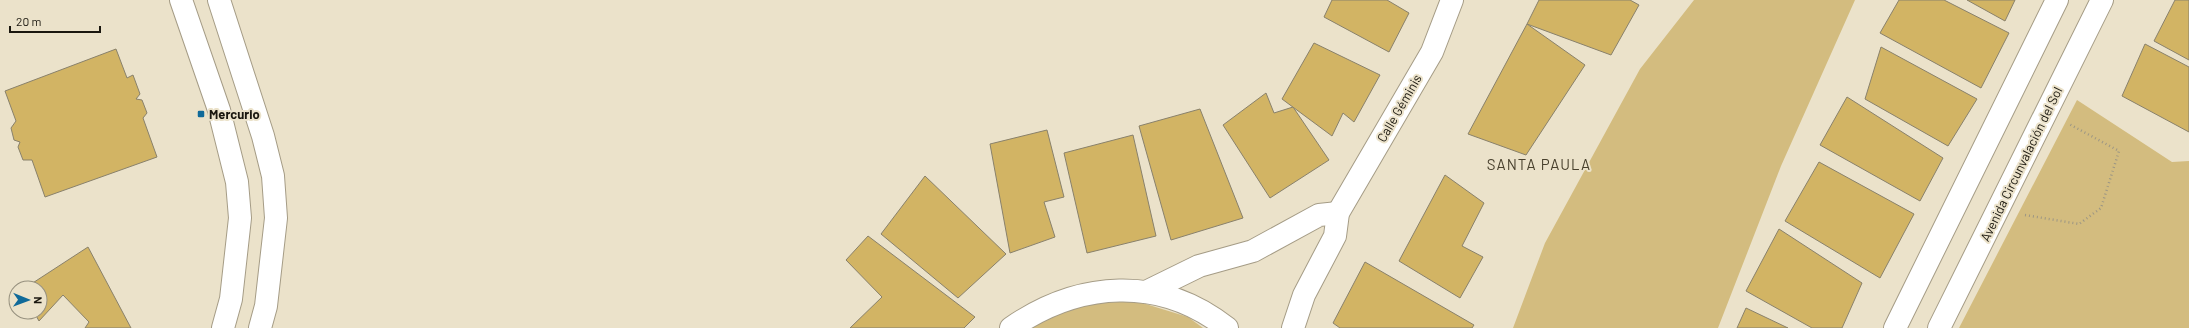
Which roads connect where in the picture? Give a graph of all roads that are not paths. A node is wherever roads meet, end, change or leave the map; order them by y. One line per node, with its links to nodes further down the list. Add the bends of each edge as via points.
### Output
1 (181, 0): 8 (street, via 219,110 238,182 240,218 231,299)
2 (219, 0): 9 (street, via 261,130 272,176 276,218 266,306)
3 (1452, 0): 6 (street, Calle Géminis, via 1432,52)
4 (2058, 0): 13 (street)
5 (2102, 0): 14 (street, Avenida Circunvalación del Sol)
6 (1338, 213): 7 (street, via 1319,215 1253,251 1199,266); 12 (street, Calle Géminis, via 1335,236 1304,295)
7 (1146, 292): 10 (street, via 1111,290 1075,296 1042,308); 11 (street, via 1196,308)
8 (223, 328)
9 (260, 328)
10 (1011, 328)
11 (1227, 328)
12 (1293, 328)
13 (1895, 328)
14 (1940, 328)

